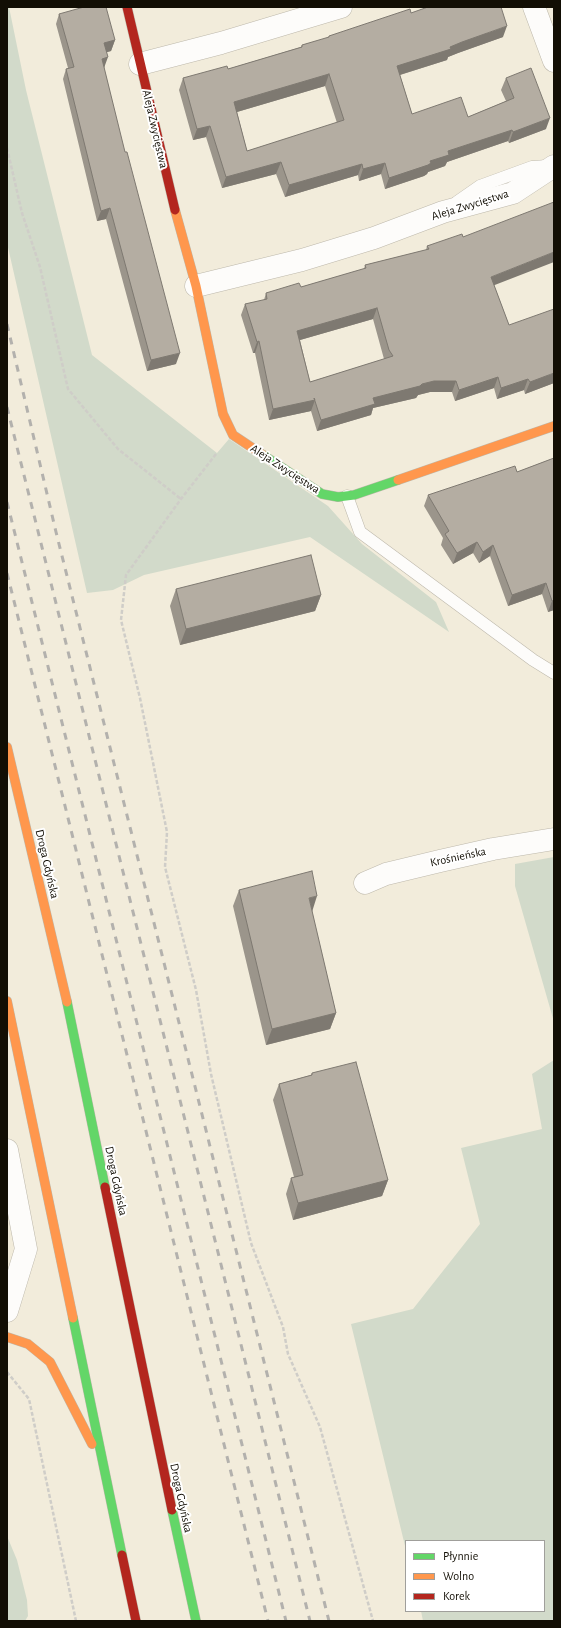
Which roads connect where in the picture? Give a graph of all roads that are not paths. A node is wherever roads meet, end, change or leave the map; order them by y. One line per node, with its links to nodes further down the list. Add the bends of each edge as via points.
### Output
1 (126, 7): 5 (main road, Aleja Zwycięstwa)
2 (340, 7): 5 (street, via 221,43)
3 (534, 7): 4 (street)
4 (554, 61)
5 (140, 64): 7 (main road, Aleja Zwycięstwa, via 181,236)
6 (554, 166): 7 (street, Aleja Zwycięstwa, via 513,193 443,212 374,238 302,260)
7 (196, 286): 9 (main road, Aleja Zwycięstwa, via 223,414 233,435 322,494)
8 (554, 426): 9 (main road, Aleja Zwycięstwa)
9 (347, 496): 10 (lane, via 360,532)
10 (554, 673)
11 (7, 747): 20 (main road, Droga Gdyńska, via 60,969 158,1451)
12 (554, 839): 13 (street, Krośnieńska, via 440,861 386,874)
13 (365, 883)
14 (7, 1001): 18 (main road)
15 (7, 1150): 16 (street, via 26,1249)
16 (7, 1311)
17 (7, 1336): 18 (main road, via 28,1344 50,1362)
18 (103, 1464): 19 (main road)
19 (136, 1621)
20 (196, 1621)

